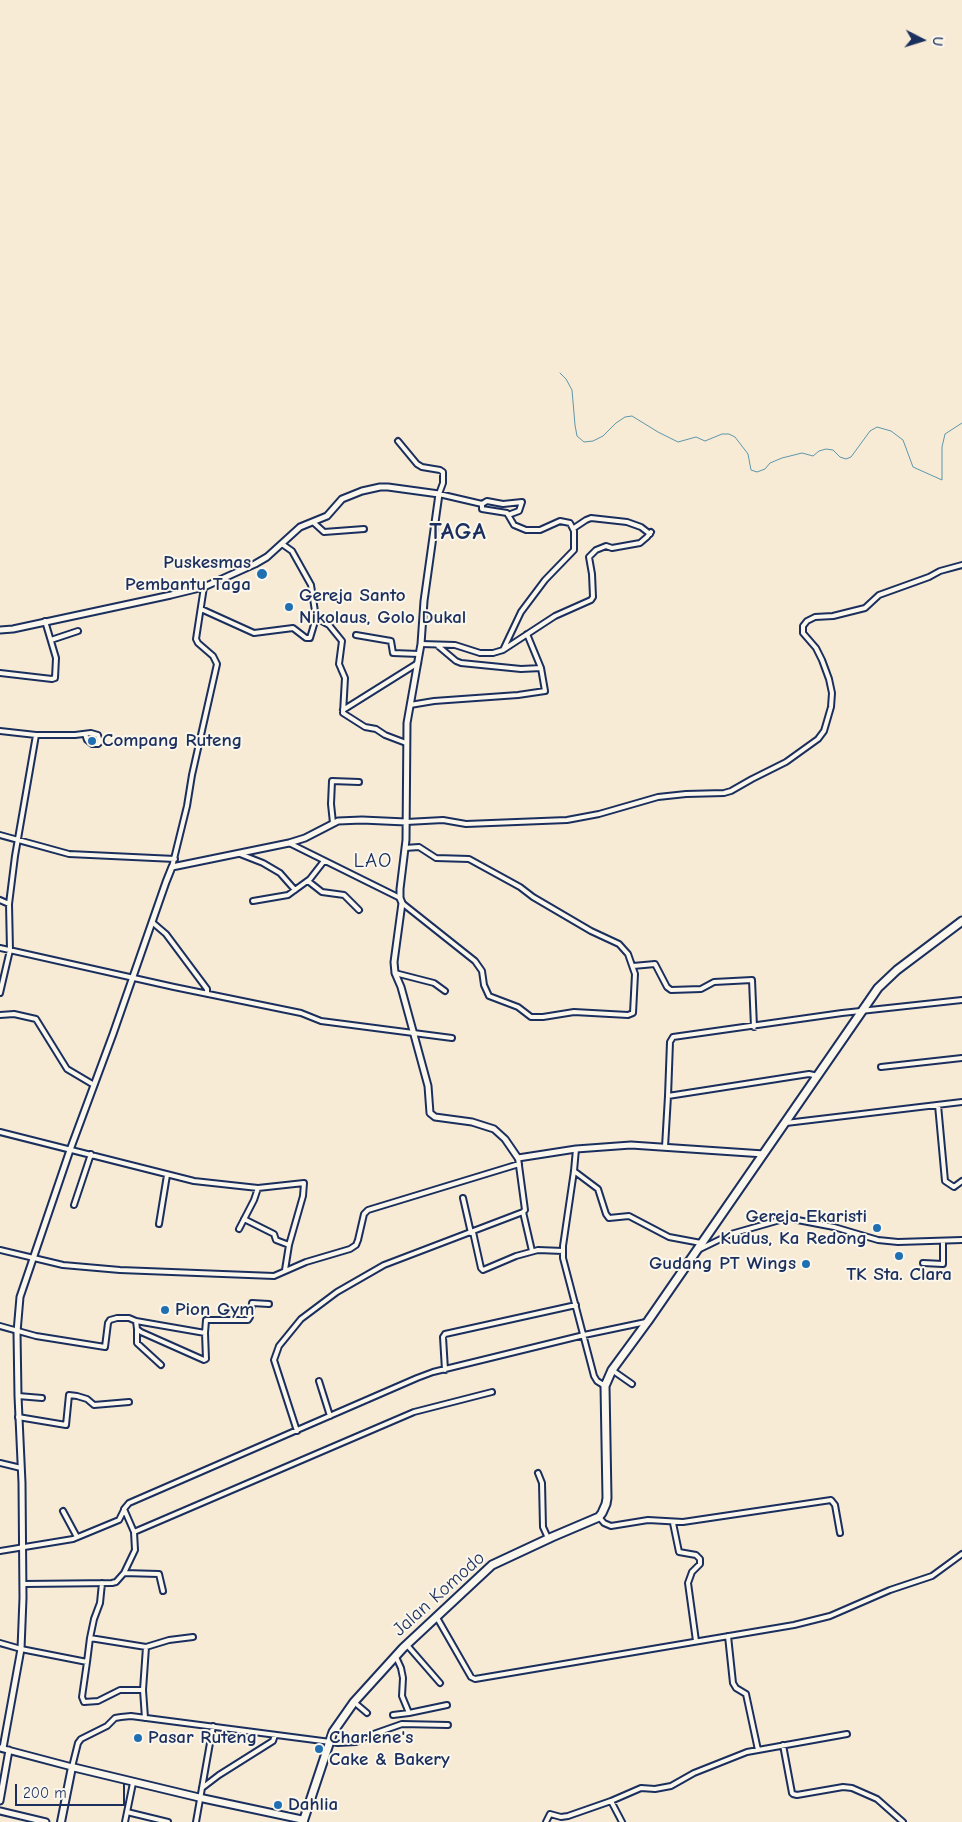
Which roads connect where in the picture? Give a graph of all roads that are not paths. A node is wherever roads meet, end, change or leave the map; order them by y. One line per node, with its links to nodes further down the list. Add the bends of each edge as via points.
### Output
1 (398, 441): 2 (street, via 422,468 443,472)
2 (439, 494): 3 (street); 5 (street, via 372,488 344,498 328,516); 19 (street)
3 (482, 504): 4 (street, via 482,509); 4 (street, via 487,501 503,504 522,502 519,511)
4 (508, 515): 6 (street, via 514,525 526,530 540,530 562,521)
5 (312, 522): 7 (street, via 324,532); 8 (street, via 295,531)
6 (574, 528): 16 (street, via 593,519 632,523 650,533 640,543 596,550 589,557 592,598); 21 (street, via 574,550 521,612)
7 (364, 529)
8 (282, 544): 10 (street, via 255,564); 12 (street, via 292,550 310,582)
9 (962, 565): 33 (street, via 879,595 865,608 807,621 803,626 804,633 822,660 832,693 824,731 791,759 731,791 658,798 567,820 466,824 444,820)
10 (204, 587): 11 (street); 13 (street)
11 (201, 609): 12 (street, via 254,633 293,628 308,639 312,636); 40 (street, via 196,639 213,656 216,664)
12 (316, 618): 27 (street, via 329,625 342,640 339,664 346,681)
13 (45, 621): 14 (street); 18 (street)
14 (0, 630)
15 (78, 631): 18 (street)
16 (528, 634): 21 (street); 24 (street)
17 (356, 635): 22 (street, via 391,641 393,653)
18 (51, 640): 25 (street, via 56,662 54,679)
19 (421, 644): 20 (street); 22 (street)
20 (437, 645): 21 (street, via 455,644 480,653); 24 (street, via 461,663)
21 (503, 650)
22 (419, 654): 23 (street)
23 (418, 663): 26 (street); 27 (street)
24 (541, 668): 26 (street, via 544,691)
25 (0, 673)
26 (410, 705): 31 (street)
27 (343, 710): 31 (street, via 365,727)
28 (0, 731): 30 (street)
29 (85, 734): 30 (street)
30 (36, 735): 36 (street)
31 (406, 743): 33 (street)
32 (359, 782): 34 (street, via 332,781)
33 (406, 822): 34 (street, via 353,820); 38 (street)
34 (333, 823): 37 (street)
35 (0, 835): 36 (street)
36 (18, 839): 40 (street, via 69,854); 48 (street)
37 (289, 843): 39 (street); 41 (street)
38 (405, 848): 47 (street); 54 (street, via 419,847 436,858 470,860 591,932 618,944 628,954)
39 (238, 853): 42 (street); 44 (street, via 273,868)
40 (174, 859): 42 (street)
41 (324, 861): 43 (street); 47 (street)
42 (172, 867): 51 (street)
43 (308, 881): 44 (street); 49 (street, via 322,892 344,895)
44 (295, 890): 46 (street, via 282,897)
45 (0, 900): 48 (street)
46 (253, 901)
47 (401, 901): 54 (street, via 475,961 482,971 489,996 518,1007 531,1017 574,1012 631,1015 635,1003); 55 (street)
48 (10, 904): 53 (street)
49 (359, 910)
50 (962, 921): 61 (highway, via 885,981)
51 (152, 922): 56 (street); 59 (street, via 166,934)
52 (0, 948): 53 (street)
53 (10, 950): 56 (street); 58 (street)
54 (633, 966): 63 (street, via 657,965 671,990 701,989 714,982 752,980)
55 (395, 973): 57 (street, via 434,983); 64 (street)
56 (132, 978): 59 (street); 69 (street)
57 (445, 991)
58 (0, 993)
59 (207, 994): 64 (street, via 301,1013 321,1021)
60 (962, 1000): 61 (street)
61 (862, 1011): 63 (street); 68 (highway)
62 (0, 1014): 69 (street, via 36,1020 68,1069)
63 (754, 1027): 70 (street, via 671,1039)
64 (413, 1032): 65 (street); 80 (street, via 428,1086 432,1115 494,1129 505,1139)
65 (452, 1038)
66 (962, 1058): 67 (street)
67 (881, 1067)
68 (818, 1076): 70 (street, via 809,1074); 73 (highway)
69 (94, 1086): 77 (street)
70 (668, 1096): 75 (street)
71 (962, 1102): 72 (street)
72 (938, 1104): 73 (street); 83 (street, via 945,1181 954,1187)
73 (784, 1124): 79 (highway)
74 (0, 1132): 77 (street)
75 (665, 1147): 76 (street); 79 (street)
76 (576, 1148): 80 (street); 81 (street)
77 (70, 1150): 78 (street); 100 (street)
78 (91, 1154): 82 (street); 86 (street)
79 (764, 1154): 94 (highway)
80 (519, 1161): 87 (street); 102 (street, via 368,1210 356,1245)
81 (574, 1172): 94 (street, via 598,1189 609,1218 629,1216 669,1237); 98 (street)
82 (167, 1175): 84 (street); 89 (street)
83 (962, 1181)
84 (258, 1188): 88 (street); 95 (street, via 304,1183)
85 (464, 1198): 91 (street)
86 (74, 1205)
87 (524, 1212): 91 (street); 97 (street)
88 (244, 1220): 90 (street); 95 (street, via 274,1234 276,1240)
89 (159, 1224)
90 (239, 1229)
91 (472, 1232): 97 (street, via 483,1270); 124 (street, via 376,1270 337,1292 301,1319 279,1346 274,1360)
92 (962, 1240): 93 (street)
93 (943, 1241): 99 (street, via 878,1240 787,1218 731,1234); 101 (street, via 943,1264)
94 (701, 1243): 99 (highway)
95 (289, 1244): 102 (street)
96 (0, 1250): 100 (street)
97 (532, 1251): 98 (street)
98 (563, 1251): 104 (street)
99 (696, 1251): 106 (highway)
100 (32, 1258): 102 (street, via 63,1265 120,1270 271,1276); 109 (street, via 20,1297)
101 (923, 1263)
102 (286, 1268)
103 (269, 1304): 110 (street, via 252,1303 248,1320 206,1320)
104 (576, 1305): 111 (street); 113 (street, via 445,1334)
105 (136, 1321): 108 (street); 109 (street, via 130,1318 110,1320 104,1347); 110 (street)
106 (648, 1321): 111 (street); 114 (highway)
107 (0, 1326): 109 (street)
108 (137, 1330): 110 (street, via 204,1360); 112 (street, via 137,1343)
109 (17, 1332): 119 (street)
110 (205, 1333)
111 (584, 1335): 113 (street); 117 (street, via 594,1376)
112 (161, 1366)
113 (445, 1370): 122 (street, via 425,1375)
114 (612, 1370): 116 (street); 117 (highway)
115 (319, 1381): 122 (street)
116 (632, 1384)
117 (605, 1386): 130 (highway, via 606,1504)
118 (492, 1392): 132 (street, via 414,1412)
119 (18, 1396): 120 (street); 123 (street)
120 (42, 1398)
121 (129, 1402): 123 (street, via 94,1405 70,1395 66,1426)
122 (330, 1416): 124 (street)
123 (18, 1417): 126 (street)
124 (297, 1431): 128 (street, via 132,1501)
125 (0, 1463): 126 (street)
126 (21, 1468): 136 (street)
127 (538, 1473): 135 (street, via 542,1483 543,1527)
128 (124, 1509): 132 (street); 134 (street, via 119,1520)
129 (63, 1511): 134 (street)
130 (599, 1517): 131 (street, via 611,1526 648,1520); 135 (highway, Jalan Komodo)
131 (673, 1523): 133 (street, via 831,1500 835,1505); 147 (street, via 679,1552 696,1555 700,1559 688,1583)
132 (134, 1532): 139 (street, via 135,1550)
133 (840, 1533)
134 (77, 1538): 136 (street)
135 (548, 1538): 143 (highway, Jalan Komodo, via 492,1565)
136 (22, 1548): 137 (street); 141 (street)
137 (0, 1551)
138 (962, 1554): 144 (street, via 932,1576 830,1616)
139 (124, 1573): 140 (street, via 114,1583); 142 (street, via 158,1573)
140 (102, 1583): 141 (street); 146 (street)
141 (24, 1584): 151 (street)
142 (162, 1591)
143 (436, 1616): 147 (street, via 475,1679); 149 (highway, Jalan Komodo)
144 (728, 1636): 147 (street); 169 (street, via 733,1683 746,1694)
145 (194, 1637): 150 (street)
146 (90, 1638): 150 (street); 153 (street)
147 (696, 1641)
148 (0, 1643): 151 (street)
149 (406, 1645): 152 (highway, Jalan Komodo); 154 (street)
150 (146, 1647): 155 (street)
151 (21, 1649): 153 (street); 168 (street)
152 (396, 1657): 156 (highway, Jalan Komodo); 159 (street, via 404,1678 402,1696)
153 (87, 1662): 155 (street, via 83,1701 98,1701 120,1690)
154 (440, 1683)
155 (143, 1690): 161 (street)
156 (354, 1702): 158 (street); 166 (highway, Jalan Komodo)
157 (447, 1705): 159 (street)
158 (367, 1713)
159 (409, 1713): 160 (street)
160 (393, 1715)
161 (145, 1718): 163 (street); 170 (street, via 115,1718 107,1726 81,1739)
162 (448, 1724): 166 (street, via 402,1724 356,1742)
163 (213, 1726): 165 (street); 172 (street)
164 (847, 1734): 167 (street)
165 (275, 1735): 166 (street); 172 (street, via 273,1741)
166 (330, 1740): 183 (highway, Jalan Komodo)
167 (782, 1745): 169 (street); 186 (street, via 793,1794 852,1788 877,1799)
168 (4, 1748): 170 (street); 174 (street)
169 (758, 1750): 175 (street, via 694,1773 670,1786 641,1788)
170 (72, 1767): 171 (main road); 179 (main road)
171 (133, 1782): 173 (main road); 177 (street)
172 (202, 1788): 173 (street)
173 (201, 1798): 182 (street); 183 (main road)
174 (0, 1800)
175 (611, 1801): 184 (street, via 568,1816 550,1814); 185 (street)
176 (0, 1811): 178 (street)
177 (127, 1812): 180 (street); 181 (street)
178 (46, 1822)
179 (61, 1822)
180 (125, 1822)
181 (168, 1822)
182 (196, 1822)
183 (306, 1822)
184 (546, 1822)
185 (622, 1822)
186 (903, 1822)

